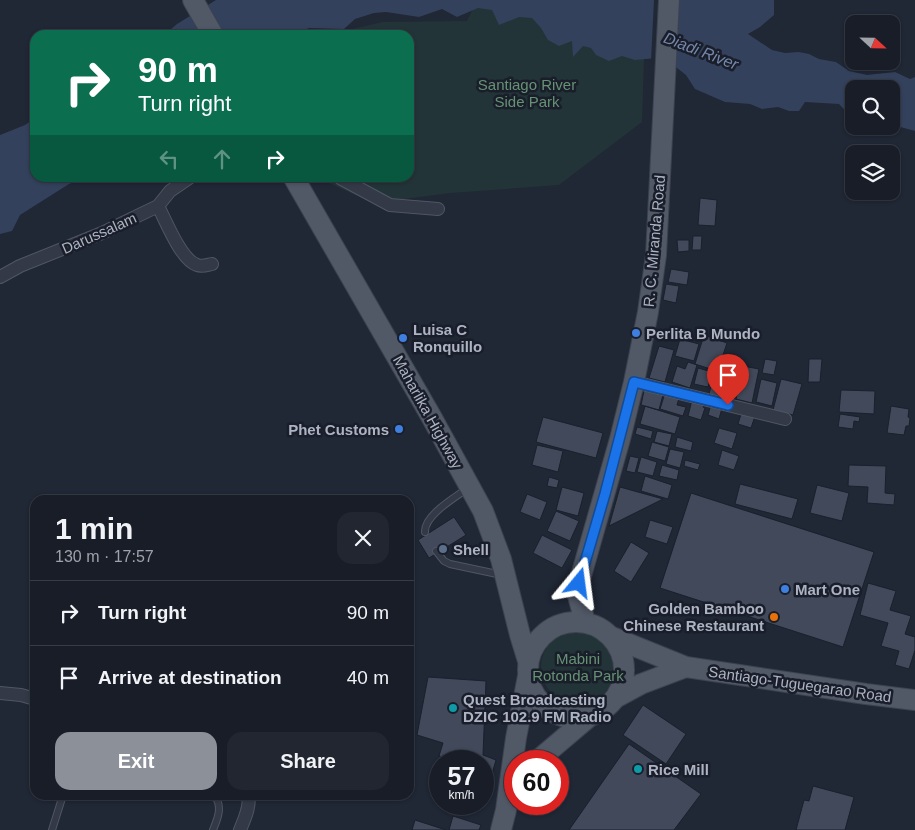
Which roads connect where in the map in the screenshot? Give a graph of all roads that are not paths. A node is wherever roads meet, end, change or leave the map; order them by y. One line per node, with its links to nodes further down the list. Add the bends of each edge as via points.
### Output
1 (193, 0): 3 (main road)
2 (669, 0): 11 (main road, R. C. Miranda Road, via 656,255)
3 (210, 30)
4 (183, 182): 7 (street, Darussalam, via 170,191)
5 (296, 182): 13 (main road, Maharlika Highway)
6 (347, 182): 8 (street, via 390,205)
7 (158, 206): 9 (street, via 187,258 198,266); 10 (street, Darussalam)
8 (438, 209)
9 (212, 264)
10 (0, 277)
11 (634, 382): 12 (street); 17 (main road, R. C. Miranda Road, via 579,583 578,596)
12 (785, 419)
13 (470, 487): 14 (lane, via 430,517); 16 (main road, Maharlika Highway, via 490,527)
14 (425, 532)
15 (436, 551): 16 (lane, via 450,564)
16 (506, 576): 20 (main road, Maharlika Highway)
17 (585, 622): 18 (main road, via 600,627); 20 (main road, via 570,621 543,634 534,646)
18 (612, 637): 19 (main road, Santiago-Tuguegarao Road); 22 (main road, via 621,650 625,666)
19 (686, 667): 22 (main road, Santiago-Tuguegarao Road); 24 (main road, Santiago-Tuguegarao Road)
20 (528, 668): 25 (main road, via 533,692 543,706 557,715 574,719); 26 (main road, Maharlika Highway)
21 (0, 693): 23 (street)
22 (617, 697): 25 (main road, via 605,709)
23 (30, 698)
24 (915, 700)
25 (590, 716): 27 (main road)
26 (515, 750)
27 (550, 750)
28 (62, 800): 32 (lane)
29 (218, 800): 33 (lane, via 218,818)
30 (250, 800): 34 (street)
31 (506, 815): 35 (main road, Maharlika Highway)
32 (52, 830)
33 (213, 830)
34 (240, 830)
35 (501, 830)

